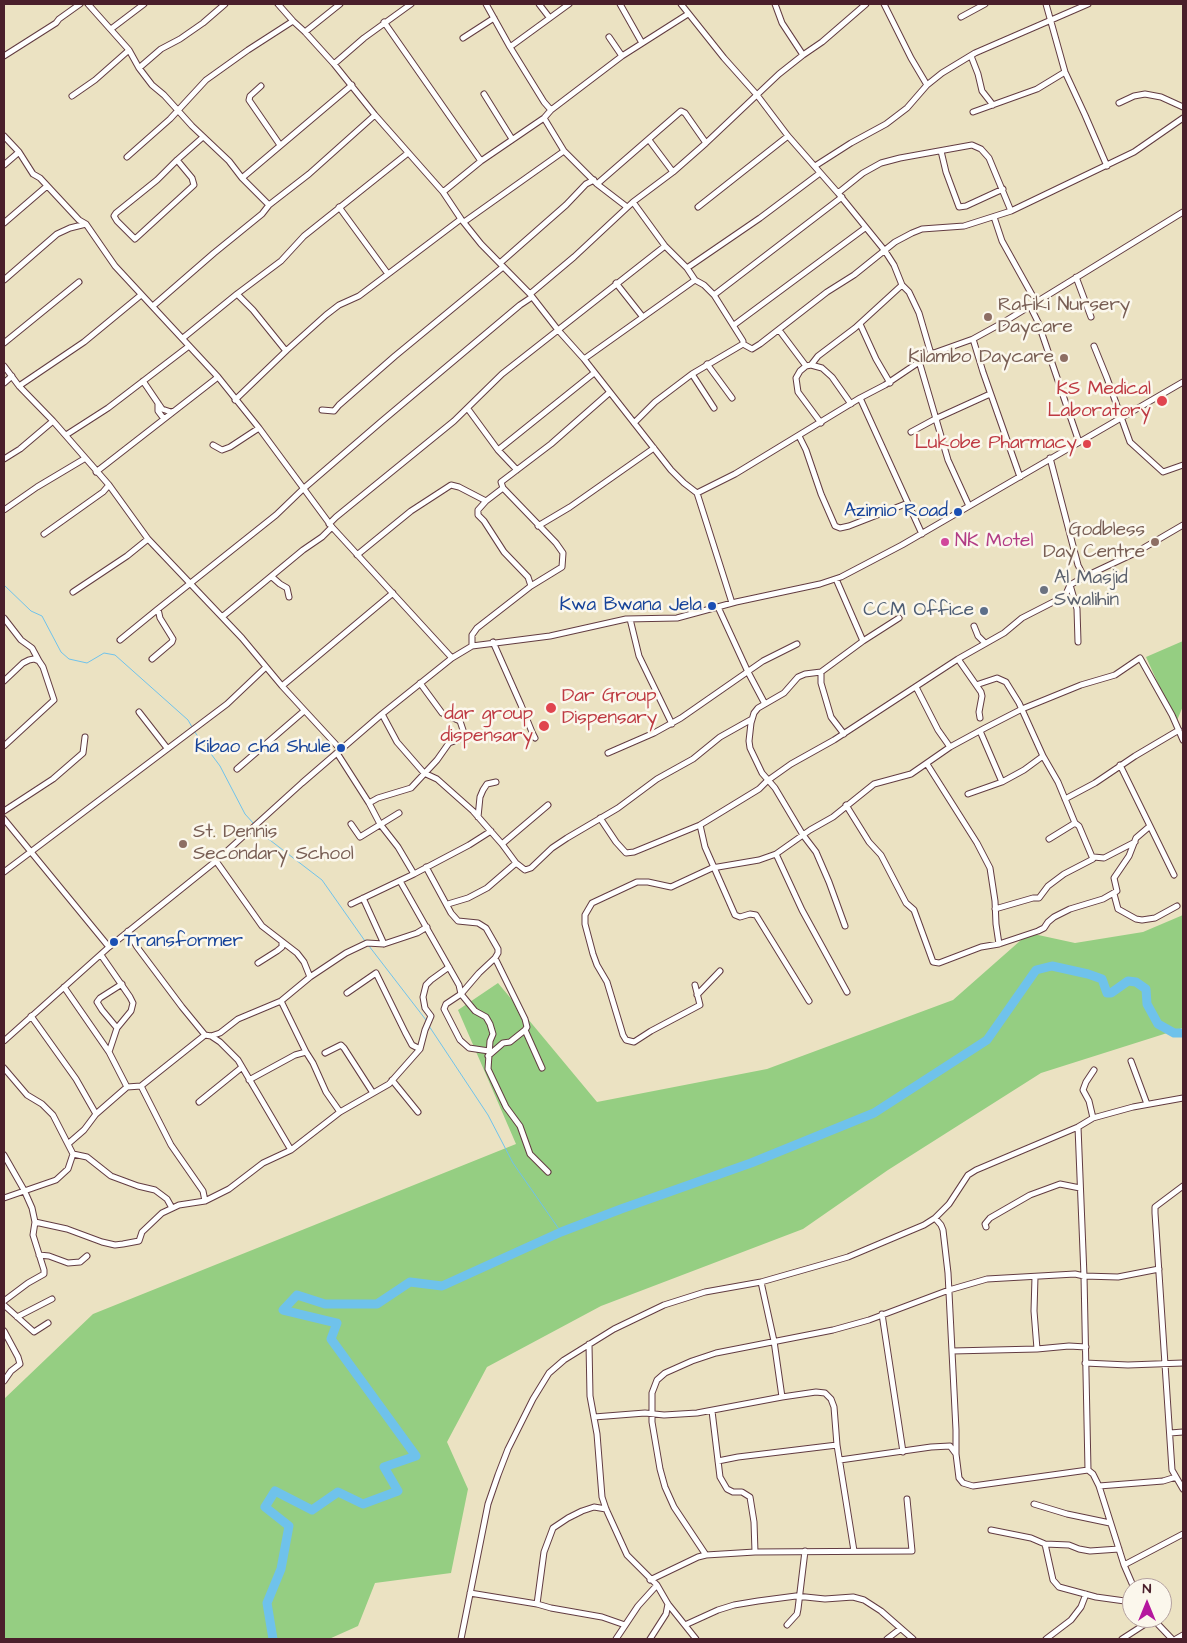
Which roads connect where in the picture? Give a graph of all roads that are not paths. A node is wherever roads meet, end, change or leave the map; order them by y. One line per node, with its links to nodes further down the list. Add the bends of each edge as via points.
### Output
1 (80, 4): 34 (street)
2 (88, 4): 26 (street)
3 (144, 4): 26 (street)
4 (225, 4): 38 (street)
5 (278, 4): 24 (street)
6 (340, 4): 27 (street)
7 (411, 4): 25 (street)
8 (486, 4): 21 (street)
9 (539, 4): 22 (street)
10 (569, 4): 22 (street)
11 (620, 4): 30 (street)
12 (680, 4): 19 (street)
13 (775, 4): 33 (street, via 782,23)
14 (866, 4): 33 (street)
15 (884, 4): 41 (street)
16 (985, 4): 20 (street)
17 (1046, 4): 23 (street)
18 (1088, 4): 23 (street)
19 (688, 14): 30 (street); 44 (street)
20 (961, 17)
21 (494, 18): 29 (street); 31 (street)
22 (549, 18): 31 (street)
23 (1051, 19): 36 (street); 39 (street)
24 (293, 21): 27 (street); 50 (street, via 206,80)
25 (384, 22): 37 (street); 68 (street)
26 (111, 29): 32 (street)
27 (305, 32): 37 (street)
28 (609, 37): 35 (street)
29 (463, 38)
30 (642, 43): 35 (street)
31 (510, 47): 49 (street)
32 (129, 50): 38 (street); 45 (street, via 96,80)
33 (803, 55): 44 (street)
34 (4, 56)
35 (622, 56): 49 (street)
36 (971, 56): 41 (street); 47 (street, via 982,91)
37 (334, 64): 40 (street)
38 (139, 68): 50 (street)
39 (1065, 72): 47 (street, via 1037,88); 71 (street)
40 (352, 85): 52 (street); 61 (street)
41 (927, 85): 70 (street, via 907,108 886,124)
42 (261, 86): 61 (street, via 249,100)
43 (484, 94): 58 (street)
44 (757, 95): 56 (street); 60 (street)
45 (72, 96)
46 (1119, 103): 48 (street, via 1145,94)
47 (993, 105): 51 (street)
48 (1183, 107)
49 (551, 110): 53 (street)
50 (178, 111): 57 (street); 66 (street)
51 (973, 112)
52 (375, 115): 65 (street); 81 (street)
53 (544, 118): 58 (street); 62 (street)
54 (1183, 118): 71 (street, via 1144,146)
55 (4, 136): 64 (street)
56 (788, 136): 70 (street); 84 (street)
57 (203, 137): 67 (street); 74 (street)
58 (512, 139): 68 (street)
59 (649, 140): 60 (street, via 681,111); 72 (street); 75 (street)
60 (706, 144): 72 (street)
61 (280, 145): 74 (street)
62 (564, 151): 75 (street); 88 (street)
63 (940, 151): 77 (street, via 972,146 981,149 989,158); 77 (street, via 959,207); 79 (street, via 881,163 863,173)
64 (19, 152): 69 (street); 76 (street)
65 (408, 153): 78 (street); 82 (street)
66 (127, 157)
67 (177, 160): 67 (street, via 194,185 135,239 114,216)
68 (480, 161): 78 (street)
69 (4, 165)
70 (815, 166): 73 (street)
71 (1107, 166): 85 (street)
72 (673, 172): 80 (street)
73 (820, 173): 79 (street); 95 (street)
74 (242, 178): 81 (street)
75 (595, 182): 83 (street); 94 (street, via 586,184)
76 (47, 186): 89 (street); 90 (street)
77 (1002, 190): 85 (street)
78 (443, 192): 88 (street)
79 (840, 195): 91 (street); 106 (street)
80 (633, 202): 83 (street); 92 (street)
81 (269, 205): 108 (street)
82 (339, 207): 96 (street); 103 (street, via 304,236 281,261)
83 (628, 207): 105 (street)
84 (698, 207)
85 (1011, 211): 87 (street)
86 (1183, 212): 97 (street)
87 (994, 217): 93 (street, via 964,226 917,230); 107 (street, via 1002,241)
88 (462, 221): 94 (street); 96 (street)
89 (4, 223)
90 (86, 224): 98 (street, via 57,234); 104 (street)
91 (866, 228): 93 (street); 113 (street)
92 (665, 246): 95 (street); 101 (street)
93 (885, 251): 102 (street); 115 (street)
94 (502, 265): 105 (street); 148 (street, via 334,411)
95 (687, 268): 99 (street)
96 (388, 274): 122 (street, via 359,296 339,305)
97 (1076, 277): 107 (street); 111 (street)
98 (4, 280)
99 (695, 280): 106 (street); 110 (street)
100 (79, 282): 118 (street)
101 (616, 284): 110 (street); 114 (street)
102 (902, 285): 112 (street); 123 (street, via 919,313)
103 (237, 294): 116 (street); 122 (street)
104 (140, 295): 108 (street); 137 (street, via 84,342)
105 (531, 295): 114 (street); 172 (street)
106 (714, 295): 113 (street)
107 (1036, 302): 109 (street)
108 (153, 306): 116 (street)
109 (1030, 306): 117 (street); 159 (street)
110 (642, 316): 124 (street)
111 (1091, 317)
112 (860, 324): 127 (street); 134 (street)
113 (734, 325): 119 (street, via 743,338)
114 (558, 330): 124 (street); 145 (street, via 502,374)
115 (779, 330): 119 (street, via 752,349); 127 (street)
116 (183, 338): 120 (street)
117 (973, 339): 123 (street); 139 (street)
118 (4, 343)
119 (743, 344): 126 (street)
120 (189, 346): 132 (street); 133 (street)
121 (1094, 346): 149 (street)
122 (286, 351): 142 (street)
123 (932, 354): 125 (street)
124 (584, 359): 129 (street)
125 (919, 361): 134 (street); 151 (street)
126 (707, 364): 130 (street); 140 (street)
127 (809, 365): 144 (street, via 822,368 832,377); 154 (street, via 796,378 798,392)
128 (4, 366): 131 (street)
129 (594, 373): 138 (street); 162 (street)
130 (692, 374): 146 (street); 153 (street)
131 (12, 376): 136 (street); 137 (street)
132 (218, 377): 142 (street); 147 (street)
133 (143, 381): 143 (street); 157 (street)
134 (890, 382): 141 (street)
135 (1183, 382): 149 (street)
136 (4, 383)
137 (20, 386): 152 (street)
138 (609, 393): 153 (street); 167 (street)
139 (990, 394): 151 (street); 169 (street)
140 (732, 398)
141 (860, 398): 144 (street); 175 (street)
142 (235, 400): 155 (street)
143 (158, 402): 147 (street, via 164,410); 150 (street, via 158,411)
144 (851, 404): 154 (street)
145 (468, 408): 162 (street); 179 (street, via 336,517)
146 (714, 408)
147 (175, 410): 150 (street)
148 (322, 410)
149 (1121, 418): 159 (street); 166 (street, via 1130,442 1160,470 1166,472)
150 (164, 419): 168 (street)
151 (935, 419): 156 (street); 176 (street)
152 (53, 421): 157 (street); 164 (street)
153 (634, 423): 161 (street)
154 (821, 423): 158 (street)
155 (259, 428): 160 (street, via 230,448 222,450); 172 (street)
156 (911, 432)
157 (66, 435): 165 (street)
158 (799, 436): 173 (street); 175 (street, via 835,526 849,526)
159 (1079, 442): 163 (street)
160 (213, 444)
161 (654, 448): 173 (street, via 678,477); 180 (street)
162 (498, 450): 167 (street)
163 (1050, 458): 169 (street); 185 (street, via 1078,565)
164 (4, 459)
165 (84, 459): 168 (street); 177 (street)
166 (1183, 465)
167 (517, 470): 171 (street, via 501,482)
168 (96, 472): 170 (street)
169 (1020, 477): 176 (street)
170 (108, 485): 181 (street, via 103,492); 183 (street)
171 (503, 488): 174 (street); 180 (street)
172 (303, 489): 179 (street); 188 (street, via 276,515)
173 (698, 493): 194 (street)
174 (486, 501): 184 (street, via 451,486 411,511); 190 (street, via 478,515 501,548 528,577)
175 (908, 502): 182 (street)
176 (968, 506): 182 (street)
177 (4, 510)
178 (1183, 525): 185 (street, via 1135,553)
179 (330, 526): 184 (street); 186 (street, via 322,537)
180 (538, 526): 190 (street, via 562,550 564,557 563,565)
181 (44, 534)
182 (922, 534): 187 (street)
183 (148, 539): 188 (street); 191 (street)
184 (357, 555): 192 (street)
185 (1084, 576): 189 (street)
186 (272, 577): 193 (street, via 287,588); 197 (street)
187 (836, 579): 194 (street); 203 (street)
188 (190, 583): 196 (street); 197 (street)
189 (1070, 585): 205 (street, via 1078,608); 206 (street, via 1065,596 1029,613 1004,633)
190 (531, 586): 208 (street, via 477,628 472,635)
191 (73, 592)
192 (393, 593): 209 (street); 219 (street)
193 (289, 597)
194 (732, 603): 195 (street)
195 (718, 607): 200 (street, via 677,618); 214 (street)
196 (158, 609): 202 (street); 210 (street, via 173,638)
197 (222, 616): 213 (street)
198 (4, 618): 212 (street, via 21,640 32,648)
199 (899, 618): 203 (street)
200 (630, 619): 204 (street, via 550,636); 228 (street, via 639,656)
201 (974, 626): 206 (street)
202 (120, 640)
203 (863, 641): 215 (street)
204 (493, 642): 208 (street); 233 (street)
205 (1078, 642)
206 (984, 643): 211 (street)
207 (797, 644): 214 (street)
208 (472, 646): 209 (street)
209 (452, 658): 217 (street)
210 (152, 659)
211 (958, 659): 218 (street); 220 (street)
212 (39, 662): 216 (street, via 29,660); 235 (street, via 54,700)
213 (266, 667): 219 (street); 237 (street, via 227,704)
214 (748, 672): 221 (street); 228 (street)
215 (820, 672): 221 (street, via 798,677 784,693); 231 (street, via 831,716)
216 (4, 681)
217 (420, 683): 225 (street); 244 (street, via 437,708 460,721 463,730 460,738 449,743)
218 (976, 685): 222 (street, via 1001,678 1009,685); 226 (street, via 982,696)
219 (282, 686): 223 (street)
220 (916, 687): 231 (street); 236 (street)
221 (765, 704): 227 (street, via 758,708)
222 (1022, 709): 229 (street, via 1115,675 1140,658); 230 (street); 240 (street)
223 (304, 711): 238 (street); 243 (street)
224 (139, 712): 237 (street)
225 (382, 714): 238 (street); 244 (street, via 397,742)
226 (980, 718)
227 (752, 719): 245 (street, via 750,748); 256 (street)
228 (672, 724): 239 (street)
229 (1179, 730): 234 (street); 242 (street)
230 (980, 731): 236 (street); 247 (street)
231 (844, 734): 245 (street)
232 (85, 737): 253 (street, via 83,753 53,779)
233 (535, 738)
234 (1183, 740)
235 (4, 746)
236 (950, 747): 241 (street)
237 (167, 748): 268 (street)
238 (339, 752): 250 (street); 271 (street)
239 (608, 753)
240 (1043, 756): 247 (street); 249 (street)
241 (927, 764): 252 (street, via 911,774 874,784); 284 (street, via 990,868)
242 (1120, 766): 249 (street); 262 (street)
243 (237, 769)
244 (424, 772): 250 (street, via 411,788); 255 (street, via 437,779)
245 (767, 781): 261 (street, via 759,790); 264 (street, via 775,788)
246 (496, 782): 255 (street, via 487,784 483,790)
247 (1002, 782): 248 (street)
248 (968, 794)
249 (1064, 799): 258 (street)
250 (369, 803): 260 (street)
251 (548, 805): 267 (street)
252 (846, 805): 264 (street); 290 (street, via 881,855 906,903 914,910 933,962 939,963 981,947)
253 (4, 811)
254 (399, 813): 260 (street)
255 (478, 817): 263 (street)
256 (600, 818): 261 (street, via 626,853); 272 (street, via 552,848 528,869)
257 (4, 819): 268 (street)
258 (1075, 823): 265 (street); 270 (street)
259 (351, 824): 260 (street, via 360,838)
260 (380, 824): 276 (street)
261 (700, 824): 274 (street)
262 (1150, 826): 266 (street); 277 (street)
263 (491, 831): 267 (street); 273 (street)
264 (803, 835): 269 (street); 286 (street, via 816,852)
265 (1049, 839)
266 (1135, 842): 270 (street, via 1104,858); 279 (street, via 1114,878 1117,891)
267 (502, 844): 272 (street)
268 (30, 853): 275 (street); 291 (street)
269 (776, 854): 274 (street); 301 (street, via 802,910)
270 (1094, 857): 284 (street, via 1064,874 1038,898)
271 (216, 861): 287 (street); 288 (street, via 262,926)
272 (516, 863): 282 (street, via 487,888)
273 (426, 867): 276 (street); 282 (street)
274 (714, 867): 304 (street, via 671,887 637,882 592,903 585,916 593,954 607,982 626,1040 634,1042 697,1007 701,1003); 306 (street, via 735,915 756,915)
275 (4, 872)
276 (414, 874): 278 (street)
277 (1174, 875)
278 (400, 881): 280 (street); 285 (street)
279 (1114, 894): 283 (street, via 1118,910 1136,919 1155,918); 290 (street, via 1070,909 1038,931)
280 (363, 898): 281 (street); 289 (street)
281 (351, 904)
282 (448, 904): 293 (street, via 458,921 478,923 486,928 498,949)
283 (1176, 906)
284 (995, 909): 290 (street)
285 (427, 926): 289 (street, via 417,933); 295 (street)
286 (845, 926)
287 (128, 931): 291 (street); 310 (street, via 182,1008)
288 (282, 942): 294 (street, via 282,947); 297 (street, via 297,953)
289 (384, 944): 297 (street, via 367,943)
290 (999, 944)
291 (109, 947): 292 (street)
292 (101, 955): 298 (street); 300 (street)
293 (495, 958): 303 (street); 309 (street, via 524,1019)
294 (258, 963)
295 (449, 968): 303 (street); 312 (street, via 426,985 422,997 431,1016)
296 (720, 971): 304 (street)
297 (310, 977): 305 (street)
298 (122, 984): 308 (street, via 133,1006); 308 (street, via 97,1002)
299 (696, 985): 304 (street)
300 (64, 987): 307 (street); 313 (street)
301 (847, 992)
302 (347, 993): 312 (street, via 376,973 404,1032 412,1045)
303 (461, 994): 316 (street, via 490,1024 493,1034); 316 (street, via 446,1004 445,1013 464,1044)
304 (697, 995)
305 (281, 1001): 310 (street, via 248,1014 220,1033); 314 (street)
306 (809, 1001)
307 (31, 1016): 311 (street); 332 (street, via 76,1079)
308 (117, 1028): 313 (street)
309 (525, 1030): 316 (street); 320 (street)
310 (208, 1036): 319 (street, via 220,1042 238,1060); 324 (street)
311 (4, 1041)
312 (420, 1049): 323 (street)
313 (109, 1052): 325 (street)
314 (306, 1052): 322 (street); 330 (street)
315 (325, 1053): 326 (street, via 341,1045)
316 (488, 1054): 339 (street, via 488,1068 506,1107 520,1126 530,1154)
317 (1131, 1061): 329 (street)
318 (4, 1068): 335 (street, via 27,1095 52,1115)
319 (241, 1068): 322 (street); 328 (street)
320 (542, 1068)
321 (1094, 1070): 333 (street, via 1083,1090)
322 (249, 1080): 336 (street)
323 (392, 1080): 326 (street); 331 (street)
324 (141, 1086): 325 (street); 344 (street, via 167,1139 203,1191)
325 (127, 1087): 332 (street)
326 (373, 1093): 330 (street)
327 (1183, 1098): 329 (street)
328 (199, 1102)
329 (1147, 1104): 333 (street)
330 (340, 1112): 336 (street)
331 (418, 1112)
332 (96, 1114): 335 (street)
333 (1093, 1118): 334 (street)
334 (1078, 1127): 341 (street); 346 (street, via 968,1175)
335 (69, 1144): 337 (street)
336 (291, 1150): 344 (street, via 264,1163 229,1189)
337 (73, 1154): 342 (street, via 68,1169 62,1175); 345 (street, via 87,1157 111,1176 155,1190 167,1199)
338 (4, 1155): 342 (street)
339 (548, 1172)
340 (1183, 1186): 351 (street, via 1155,1207)
341 (1080, 1188): 348 (street, via 1060,1184 1030,1195 990,1218); 352 (street)
342 (24, 1190): 343 (street); 347 (street)
343 (4, 1198)
344 (205, 1200): 345 (street)
345 (172, 1208): 347 (street, via 150,1223 139,1241 115,1244)
346 (935, 1218): 354 (street, via 848,1256); 355 (street, via 943,1230)
347 (35, 1222): 349 (street, via 33,1235)
348 (986, 1228)
349 (39, 1255): 350 (street, via 68,1264 80,1262); 358 (street, via 44,1274)
350 (87, 1256)
351 (1159, 1269): 352 (street, via 1118,1277); 372 (street)
352 (1084, 1276): 353 (street); 367 (street)
353 (1035, 1277): 355 (street, via 987,1279); 368 (street)
354 (761, 1282): 365 (street); 366 (street, via 705,1292 664,1305)
355 (949, 1290): 356 (street); 359 (street)
356 (935, 1295): 359 (street); 361 (street)
357 (52, 1299): 362 (street)
358 (4, 1301)
359 (950, 1301): 369 (street)
360 (4, 1306): 362 (street)
361 (882, 1314): 365 (street, via 833,1330); 381 (street)
362 (17, 1318): 363 (street, via 34,1332)
363 (48, 1323)
364 (4, 1331): 373 (street, via 20,1364)
365 (774, 1341): 374 (street); 376 (street, via 701,1358 665,1373 657,1380 652,1393)
366 (589, 1344): 377 (street, via 590,1396); 405 (street, via 549,1373 508,1449 488,1504)
367 (1086, 1348): 368 (street); 370 (street)
368 (1037, 1349): 369 (street)
369 (952, 1351): 382 (street)
370 (1085, 1363): 372 (street); 385 (street)
371 (1183, 1363): 372 (street)
372 (1164, 1364): 379 (street)
373 (4, 1380)
374 (782, 1397): 375 (street); 380 (street, via 816,1392 831,1398)
375 (712, 1410): 376 (street, via 672,1415); 384 (street)
376 (651, 1413): 377 (street); 400 (street, via 665,1487 674,1507)
377 (594, 1417): 391 (street)
378 (1183, 1432): 379 (street)
379 (1170, 1433): 386 (street, via 1172,1470)
380 (837, 1445): 383 (street); 384 (street)
381 (903, 1452): 382 (street, via 950,1446); 383 (street)
382 (956, 1454): 385 (street, via 959,1478 967,1486)
383 (840, 1460): 398 (street)
384 (718, 1461): 399 (street, via 720,1477 727,1489 750,1497)
385 (1088, 1470): 387 (street)
386 (1176, 1477): 387 (street); 388 (street)
387 (1099, 1486): 392 (street)
388 (1183, 1488)
389 (907, 1499): 398 (street, via 912,1551)
390 (1034, 1504): 392 (street)
391 (606, 1509): 403 (street, via 628,1555); 409 (street, via 582,1511 553,1528 541,1565)
392 (1110, 1522): 396 (street)
393 (991, 1530): 395 (street)
394 (1183, 1534): 401 (street)
395 (1045, 1544): 396 (street, via 1069,1545 1090,1551); 406 (street, via 1053,1580 1060,1586)
396 (1119, 1549): 401 (street)
397 (805, 1551): 398 (street); 399 (street); 407 (street)
398 (854, 1551)
399 (755, 1552): 400 (street)
400 (706, 1555): 403 (street)
401 (1124, 1565): 402 (street)
402 (1130, 1578)
403 (650, 1580): 404 (street)
404 (657, 1585): 410 (street); 411 (street)
405 (470, 1593): 409 (street); 418 (street)
406 (1086, 1594): 408 (street); 424 (street, via 1071,1620)
407 (800, 1597): 412 (street, via 734,1605); 413 (street, via 797,1614); 416 (street, via 859,1598 881,1611)
408 (1122, 1600)
409 (537, 1604): 411 (street)
410 (668, 1604): 412 (street); 420 (street, via 666,1614)
411 (625, 1625): 419 (street)
412 (685, 1625): 421 (street)
413 (786, 1625)
414 (1138, 1628): 425 (street)
415 (1163, 1628): 426 (street)
416 (900, 1629): 422 (street); 423 (street)
417 (1183, 1635): 426 (street)
418 (461, 1639)
419 (616, 1639)
420 (650, 1639)
421 (696, 1639)
422 (887, 1639)
423 (913, 1639)
424 (1046, 1639)
425 (1122, 1639)
426 (1174, 1639)

